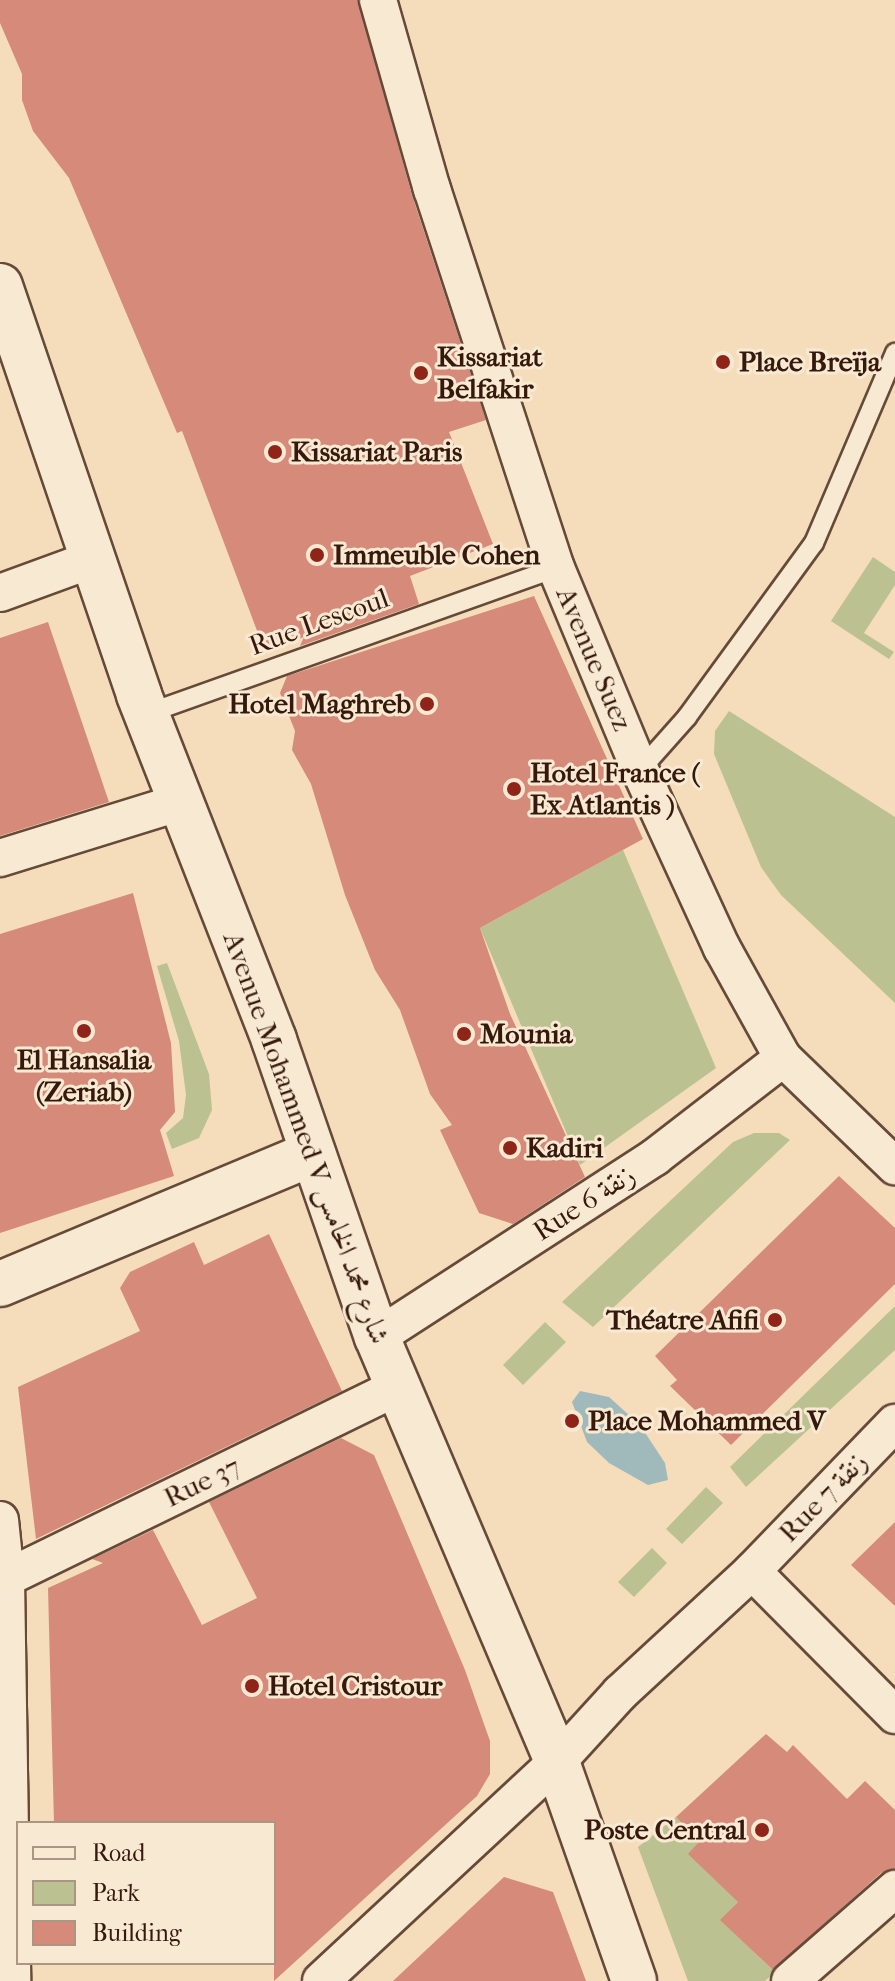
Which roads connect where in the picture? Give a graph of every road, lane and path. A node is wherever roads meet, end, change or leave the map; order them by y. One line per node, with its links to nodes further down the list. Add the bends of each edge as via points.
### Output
1 (378, 0): 6 (street, Avenue Suez, via 432,189)
2 (0, 286): 5 (street, Avenue Mohammed V شارع محمد الخامس)
3 (895, 353): 4 (lane)
4 (892, 374): 9 (lane, via 814,543 687,717)
5 (93, 559): 7 (street); 8 (street, Avenue Mohammed V شارع محمد الخامس)
6 (556, 568): 8 (lane, Rue Lescoul); 9 (street, Avenue Suez)
7 (0, 593)
8 (146, 714): 10 (street, Avenue Mohammed V شارع محمد الخامس)
9 (640, 770): 12 (street, Avenue Suez, via 722,948)
10 (181, 802): 11 (street); 13 (street, Avenue Mohammed V شارع محمد الخامس)
11 (0, 858)
12 (783, 1058): 14 (street, Avenue Suez); 16 (street, Rue 6 زنقة, via 655,1157)
13 (313, 1153): 15 (street); 16 (street, Avenue Mohammed V شارع محمد الخامس)
14 (895, 1166)
15 (0, 1284)
16 (377, 1337): 17 (street, Avenue Mohammed V شارع محمد الخامس)
17 (398, 1387): 21 (street, Rue 37); 23 (street, Avenue Mohammed V شارع محمد الخامس)
18 (895, 1423): 20 (street, Rue 7 زنقة)
19 (0, 1520): 21 (street)
20 (752, 1571): 22 (street); 23 (street, Rue 7 زنقة, via 620,1693)
21 (6, 1578): 25 (street)
22 (895, 1715)
23 (557, 1762): 27 (street, Rue 7 زنقة); 28 (street, Avenue Mohammed V شارع محمد الخامس)
24 (895, 1889): 29 (street)
25 (4, 1894): 26 (street)
26 (12, 1981)
27 (321, 1981)
28 (634, 1981)
29 (790, 1981)

